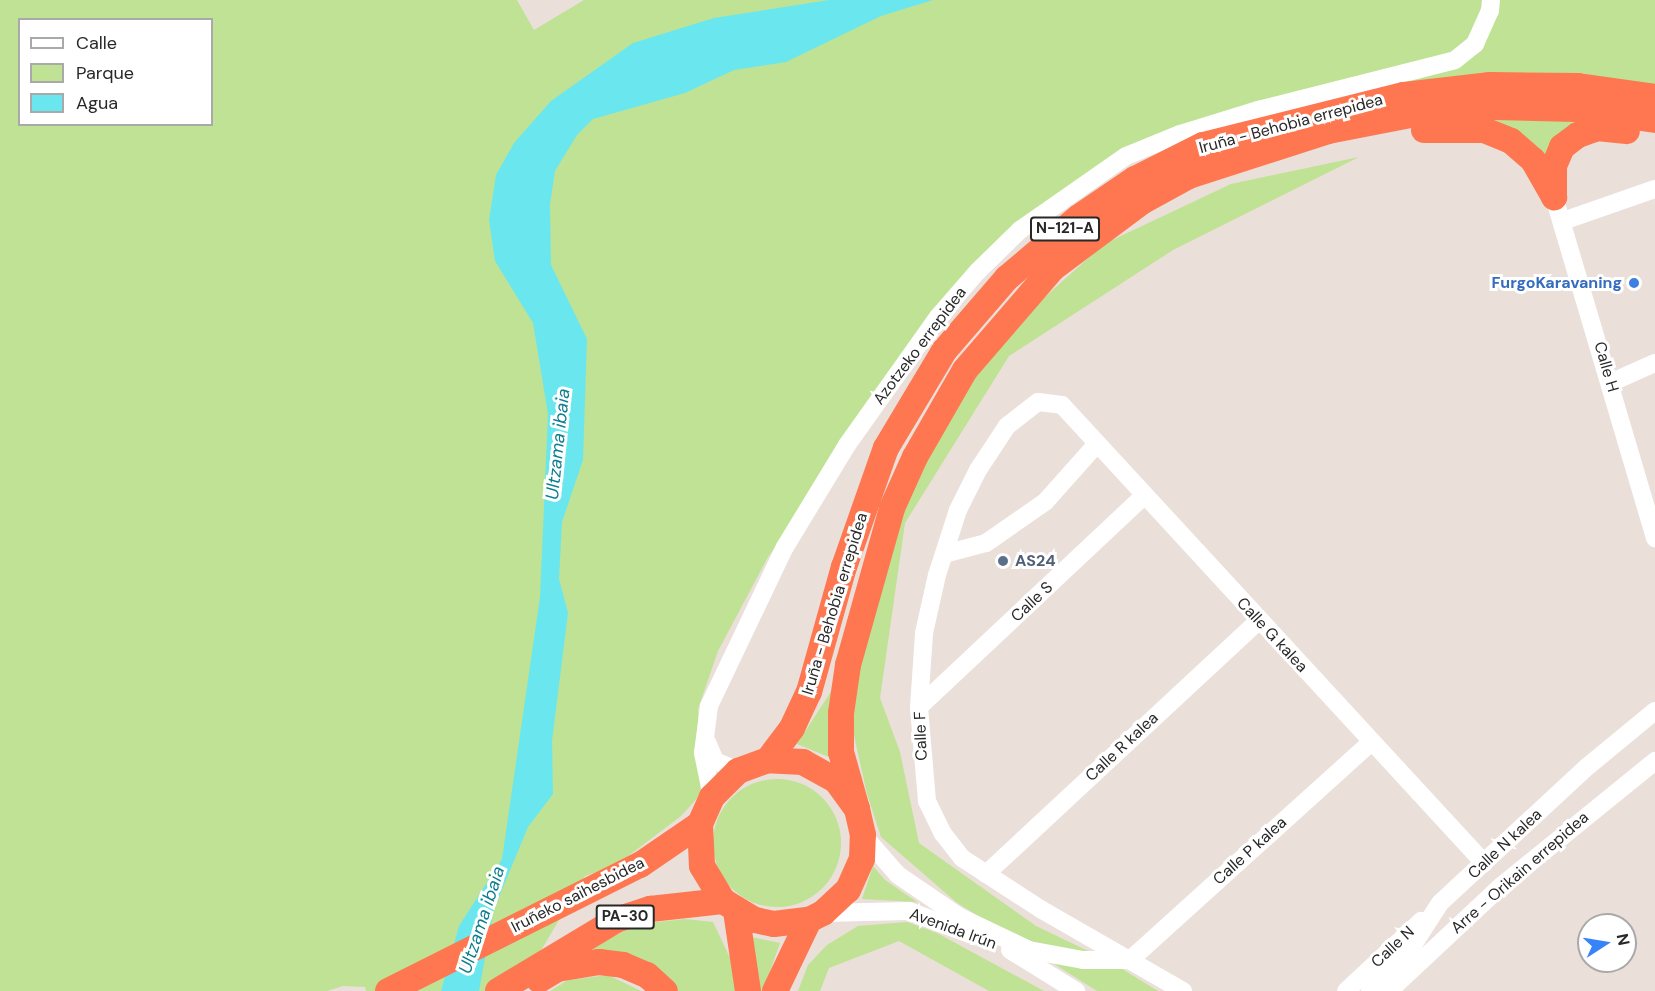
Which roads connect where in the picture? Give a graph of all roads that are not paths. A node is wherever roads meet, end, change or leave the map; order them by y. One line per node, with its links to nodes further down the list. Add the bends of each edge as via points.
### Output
1 (1491, 0): 18 (street, Azotzeko errepidea, via 1475,44 1455,60 1180,134 1126,156 1020,230 938,317 847,445 780,557 717,684)
2 (1655, 97): 20 (highway, Iruña - Behobia errepidea / N-121-A, via 1578,86 1512,85 1404,95 1203,145 1135,179 1080,217 1007,278 944,351 886,448 844,567 809,692 792,728)
3 (1655, 120): 5 (highway, Iruña - Behobia errepidea / N-121-A, via 1577,109 1495,107 1410,115 1328,131)
4 (1655, 137): 7 (highway, via 1597,128 1562,147 1554,166)
5 (1212, 168): 7 (highway, via 1399,133 1484,129 1511,141 1533,160); 24 (highway, Iruña - Behobia errepidea / N-121-A, via 1143,201 1053,268 965,370 915,458 892,508 849,665 841,713 841,752)
6 (1655, 189): 7 (street)
7 (1559, 209): 9 (street, Calle H)
8 (1655, 363): 9 (street)
9 (1610, 383): 13 (street, Calle H)
10 (1062, 405): 11 (street, Calle G kalea); 14 (street, Calle F, via 1038,402 1007,426 958,510)
11 (1096, 445): 12 (street, Calle G kalea); 14 (street, via 1045,502 986,543)
12 (1144, 496): 15 (street, Calle G kalea); 16 (street, Calle S)
13 (1654, 533)
14 (944, 554): 16 (street, Calle F, via 924,633)
15 (1259, 620): 19 (street, Calle G kalea); 28 (street, Calle R kalea)
16 (919, 707): 28 (street, Calle F, via 927,801 943,834 962,858)
17 (1655, 711): 27 (street, Calle N kalea, via 1587,767)
18 (704, 734): 22 (street, via 715,761); 23 (street, Azotzeko errepidea)
19 (1371, 742): 27 (street, Calle G kalea); 34 (street, Calle P kalea)
20 (768, 760): 22 (highway); 24 (highway, via 802,762 820,769 837,781)
21 (1655, 761): 46 (street, Arre - Orikain errepidea, via 1500,887)
22 (738, 771): 23 (highway)
23 (712, 797): 25 (highway)
24 (857, 809): 26 (highway)
25 (700, 824): 30 (highway, via 702,866); 37 (highway, Iruñeko saihesbidea / PA-30, via 640,865)
26 (863, 835): 31 (street, Avenida Irún, via 898,875); 32 (highway, via 862,859 848,890)
27 (1484, 862): 29 (street, Calle N kalea)
28 (986, 874): 34 (street, Calle F)
29 (1440, 903): 44 (street, Calle N); 45 (street, Calle N kalea, via 1408,953)
30 (729, 906): 32 (highway, PA-30, via 774,924); 35 (highway, PA-30, via 650,909 616,920); 41 (highway)
31 (958, 916): 33 (street, Avenida Irún); 34 (street, Avenida Irún, via 1029,950 1083,960)
32 (816, 917): 33 (street, Avenida Irún, via 909,911); 42 (highway)
33 (1011, 951): 43 (street, Avenida Irún)
34 (1130, 960): 36 (street, Calle F)
35 (542, 970): 38 (highway, PA-30); 39 (highway); 40 (highway, via 599,962 623,965 647,975)
36 (1173, 988)
37 (388, 991)
38 (498, 991)
39 (521, 991)
40 (665, 991)
41 (748, 991)
42 (775, 991)
43 (1076, 991)
44 (1346, 991)
45 (1371, 991)
46 (1389, 991)

